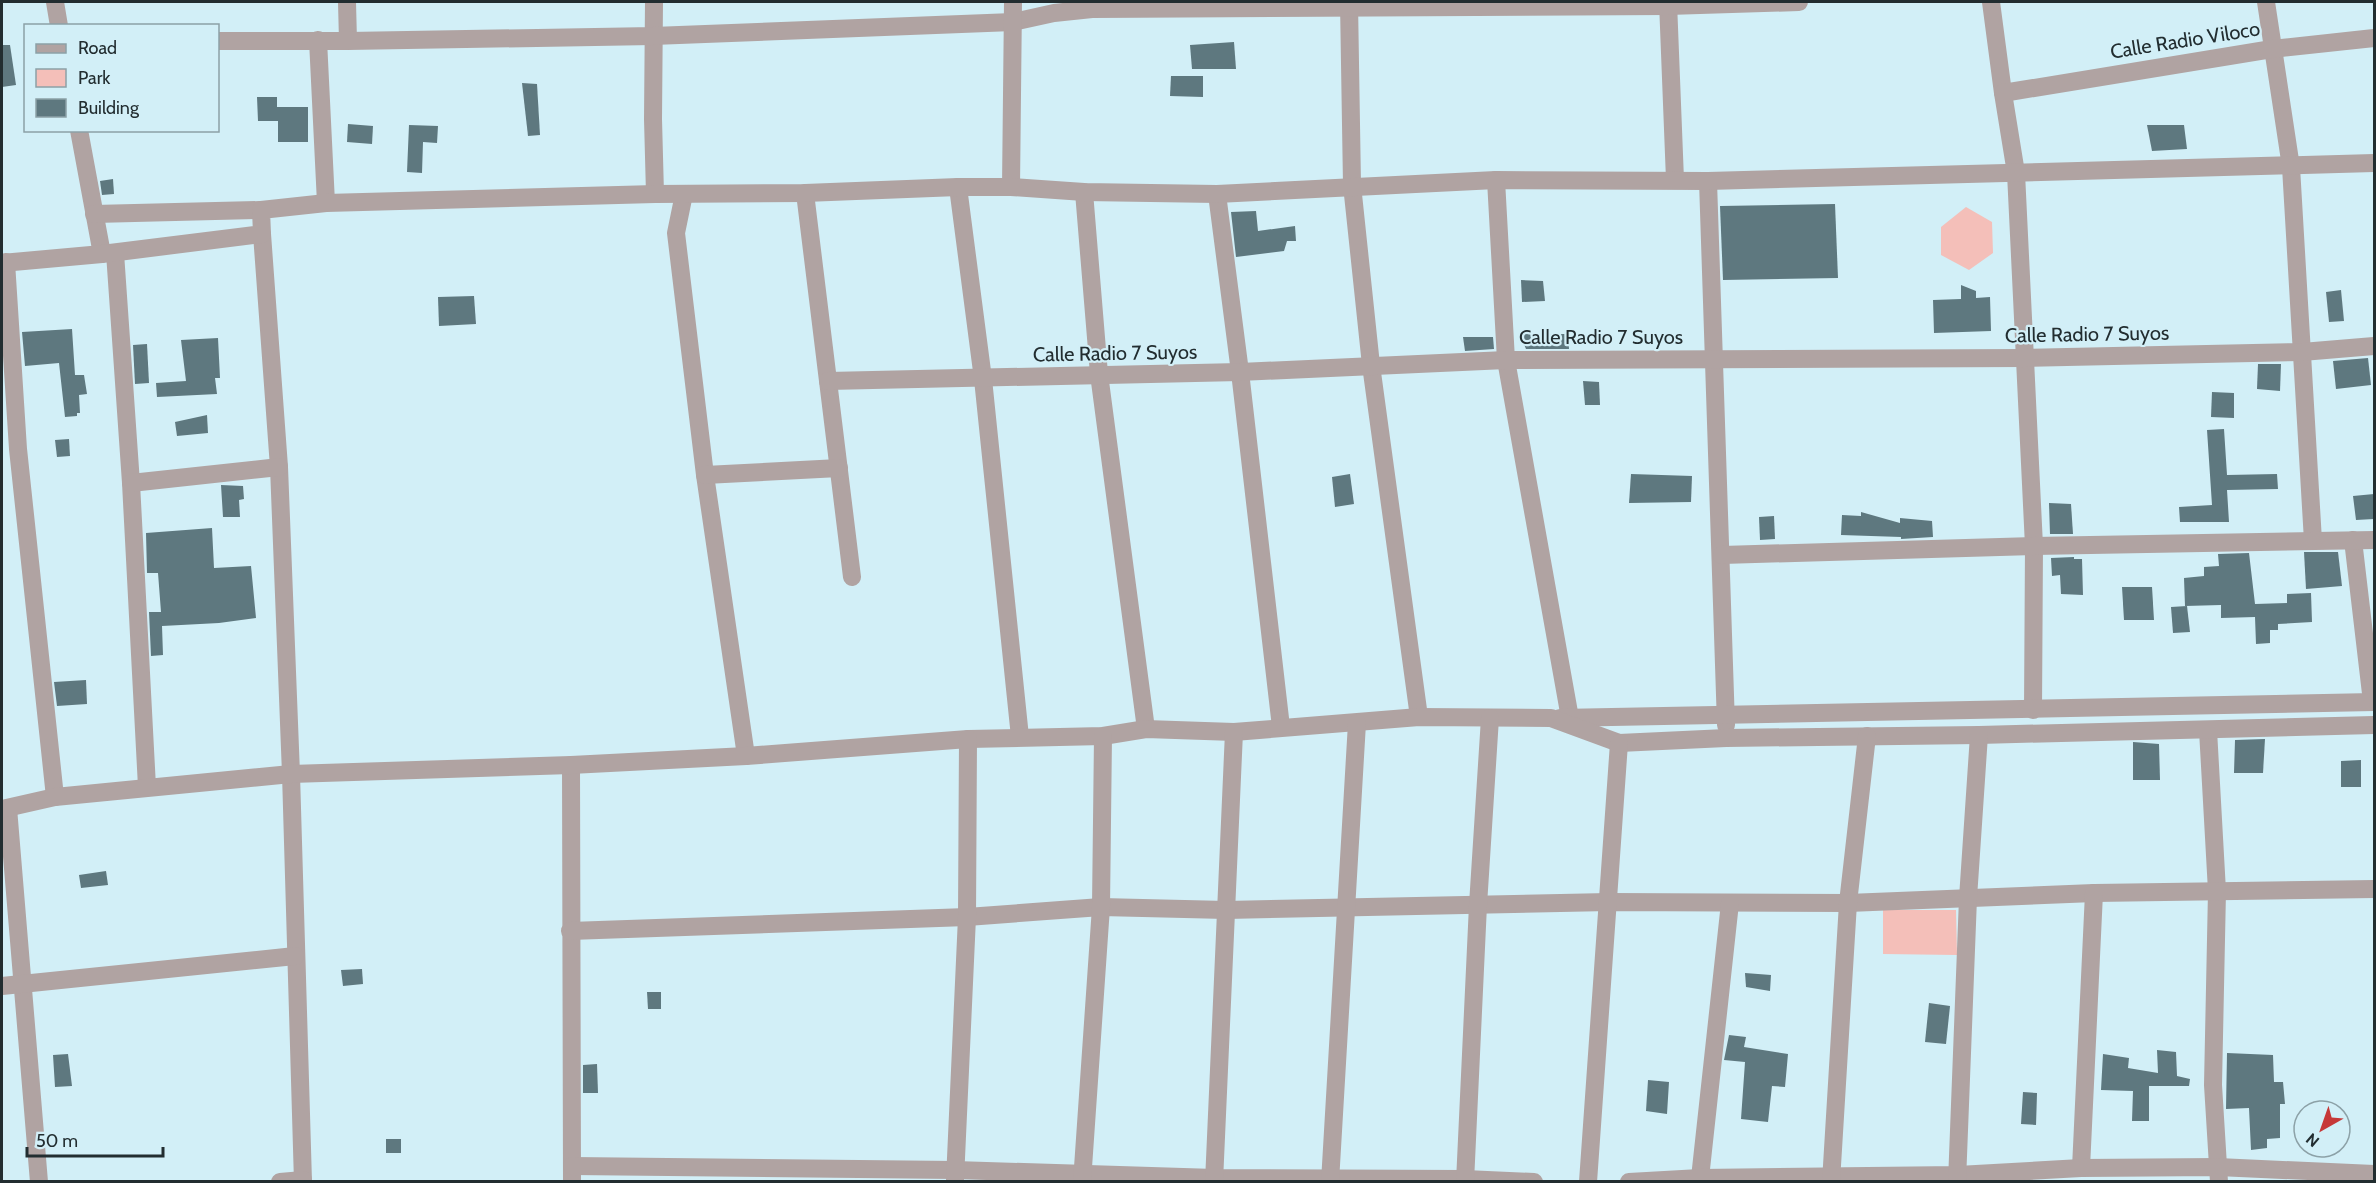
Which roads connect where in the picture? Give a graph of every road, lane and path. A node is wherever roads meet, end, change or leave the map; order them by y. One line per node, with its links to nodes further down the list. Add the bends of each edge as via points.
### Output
1 (54, 2): 12 (street)
2 (347, 2): 17 (street)
3 (654, 2): 13 (street)
4 (1013, 2): 11 (street)
5 (1799, 2): 9 (street)
6 (1991, 2): 19 (street)
7 (2266, 2): 18 (street)
8 (1349, 4): 9 (street); 10 (street); 27 (street)
9 (1668, 4): 25 (street)
10 (1092, 5): 11 (street)
11 (1013, 22): 13 (street); 29 (street)
12 (59, 24)
13 (653, 36): 17 (street); 32 (street)
14 (2374, 38): 18 (street, Calle Radio Viloco)
15 (318, 40): 16 (street); 17 (street); 35 (street)
16 (219, 41)
17 (348, 41)
18 (2272, 49): 19 (street, Calle Radio Viloco); 22 (street)
19 (2003, 93): 23 (street)
20 (79, 132): 37 (street)
21 (2374, 164): 22 (street)
22 (2291, 166): 23 (street); 42 (street)
23 (2016, 173): 26 (street); 44 (street)
24 (1496, 180): 25 (street); 27 (street); 45 (street)
25 (1675, 180): 26 (street)
26 (1708, 181): 43 (street)
27 (1352, 186): 34 (street); 46 (street)
28 (958, 187): 29 (street); 31 (street); 49 (street)
29 (1011, 187): 30 (street)
30 (1084, 192): 34 (street); 48 (street)
31 (805, 193): 33 (street); 50 (street)
32 (655, 194): 33 (street); 35 (street)
33 (684, 194): 54 (street, via 676,233)
34 (1217, 194): 47 (street)
35 (326, 203): 36 (street)
36 (261, 210): 37 (street); 38 (street)
37 (94, 214): 39 (street)
38 (262, 234): 39 (street); 52 (street)
39 (108, 254): 40 (street); 55 (street)
40 (4, 262): 51 (street)
41 (2374, 346): 42 (street, Calle Radio 7 Suyos)
42 (2302, 352): 44 (street, Calle Radio 7 Suyos); 58 (street)
43 (1714, 358): 44 (street, Calle Radio 7 Suyos); 45 (street, Calle Radio 7 Suyos); 60 (street)
44 (2025, 358): 59 (street)
45 (1506, 360): 46 (street, Calle Radio 7 Suyos); 67 (street)
46 (1371, 365): 47 (street, Calle Radio 7 Suyos); 66 (street)
47 (1240, 372): 48 (street, Calle Radio 7 Suyos); 72 (street)
48 (1099, 374): 49 (street, Calle Radio 7 Suyos); 73 (street)
49 (983, 379): 50 (street, Calle Radio 7 Suyos); 80 (street)
50 (828, 381): 53 (street)
51 (10, 450): 88 (street)
52 (279, 467): 55 (street); 86 (street)
53 (839, 468): 54 (street); 61 (street)
54 (705, 475): 84 (street)
55 (131, 483): 87 (street)
56 (2353, 540): 57 (street); 58 (street); 62 (street)
57 (2374, 540)
58 (2313, 541): 59 (street)
59 (2034, 546): 60 (street); 64 (street)
60 (1722, 555): 65 (street)
61 (852, 577)
62 (2373, 702): 63 (street)
63 (2065, 709): 64 (street); 76 (street)
64 (2033, 710): 65 (street)
65 (1725, 714): 67 (street); 81 (street)
66 (1419, 717): 68 (street); 70 (street)
67 (1570, 717): 69 (street)
68 (1490, 718): 69 (street); 97 (street)
69 (1551, 718): 83 (street)
70 (1357, 723): 72 (street); 99 (street)
71 (2374, 725): 74 (street)
72 (1281, 727): 75 (street)
73 (1146, 729): 75 (street); 78 (street)
74 (2208, 730): 76 (street); 91 (street)
75 (1234, 732): 100 (street)
76 (2065, 732): 77 (street)
77 (1979, 735): 79 (street); 93 (street)
78 (1103, 736): 80 (street); 98 (street)
79 (1868, 736): 81 (street); 96 (street)
80 (1020, 737): 82 (street)
81 (1726, 738): 83 (street)
82 (968, 739): 84 (street); 101 (street)
83 (1619, 743): 94 (street)
84 (746, 756): 85 (street)
85 (571, 765): 86 (street); 102 (street)
86 (291, 774): 87 (street); 103 (street)
87 (147, 787): 88 (street)
88 (55, 797): 89 (street)
89 (5, 808): 104 (street)
90 (2374, 889): 91 (street)
91 (2217, 891): 92 (street); 108 (street, via 2213,1085)
92 (2094, 893): 93 (street); 106 (street)
93 (1968, 897): 96 (street); 113 (street)
94 (1609, 902): 95 (street); 97 (street); 122 (street)
95 (1730, 903): 96 (street); 112 (street)
96 (1848, 903): 114 (street)
97 (1478, 905): 99 (street); 117 (street)
98 (1101, 906): 100 (street); 101 (street); 111 (street)
99 (1346, 908): 100 (street); 116 (street)
100 (1226, 910): 115 (street)
101 (967, 918): 102 (street); 110 (street)
102 (570, 931): 107 (street)
103 (295, 956): 104 (street); 118 (street)
104 (21, 984): 105 (street); 119 (street)
105 (2, 986)
106 (2081, 1168): 108 (street); 113 (street)
107 (572, 1174): 110 (street)
108 (2219, 1174): 109 (street)
109 (2374, 1174)
110 (955, 1176): 111 (street)
111 (1082, 1177): 115 (street)
112 (1700, 1178): 114 (street); 123 (street)
113 (1958, 1178): 114 (street)
114 (1831, 1179)
115 (1215, 1180): 116 (street)
116 (1330, 1180): 117 (street)
117 (1465, 1180): 121 (street)
118 (303, 1181): 120 (street)
119 (39, 1182)
120 (280, 1182)
121 (1534, 1182)
122 (1588, 1182)
123 (1629, 1182)

